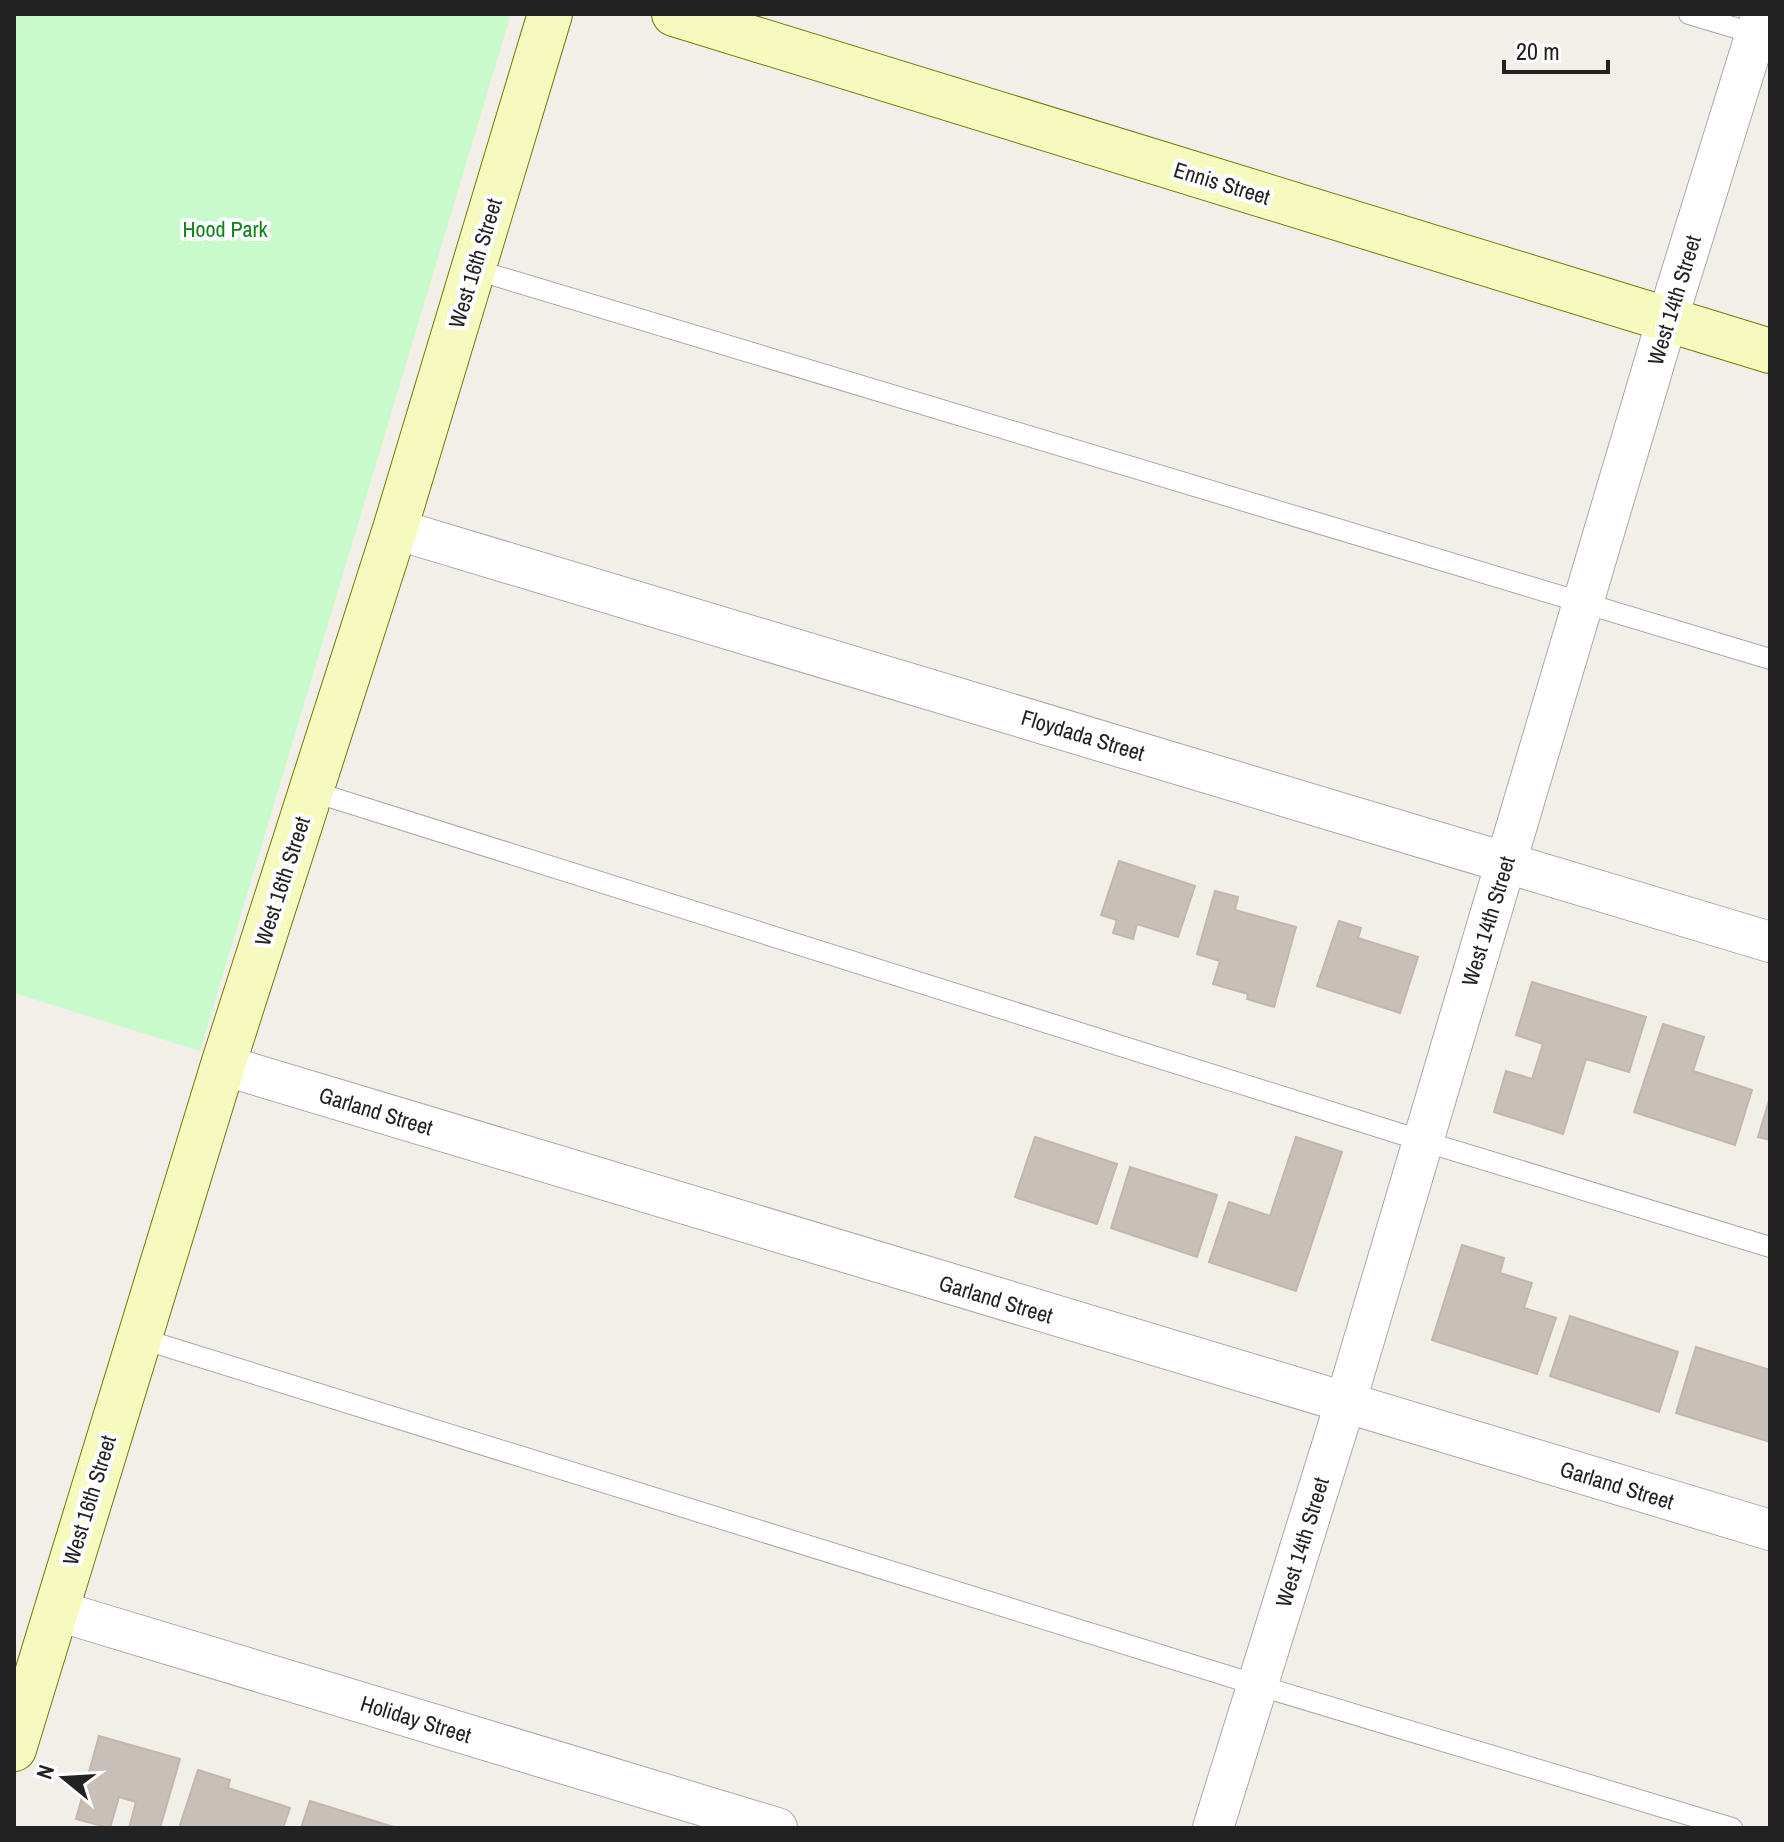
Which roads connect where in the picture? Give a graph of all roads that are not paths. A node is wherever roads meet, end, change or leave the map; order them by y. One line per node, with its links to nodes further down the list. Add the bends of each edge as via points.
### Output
1 (550, 14): 5 (street, West 16th Street)
2 (674, 14): 6 (street, Ennis Street)
3 (1689, 14): 4 (lane)
4 (1763, 29): 6 (street, West 14th Street)
5 (473, 269): 8 (street, West 16th Street); 9 (lane)
6 (1667, 320): 7 (street, Ennis Street); 9 (street, West 14th Street)
7 (1770, 351)
8 (395, 529): 11 (street, West 16th Street); 12 (street, Floydada Street)
9 (1583, 602): 10 (lane); 12 (street, West 14th Street)
10 (1770, 659)
11 (311, 791): 14 (street, West 16th Street); 15 (lane)
12 (1506, 861): 13 (street, Floydada Street); 15 (street, West 14th Street)
13 (1770, 942)
14 (223, 1065): 17 (street, West 16th Street); 18 (street, Garland Street)
15 (1423, 1141): 16 (lane); 18 (street, West 14th Street)
16 (1770, 1247)
17 (139, 1338): 20 (street, West 16th Street); 21 (lane)
18 (1345, 1404): 19 (street, Garland Street); 21 (street, West 14th Street)
19 (1770, 1530)
20 (55, 1610): 22 (street, West 16th Street); 23 (street, Holiday Street)
21 (1257, 1685): 24 (street, West 14th Street); 25 (lane)
22 (14, 1749)
23 (777, 1828)
24 (1213, 1828)
25 (1732, 1828)

